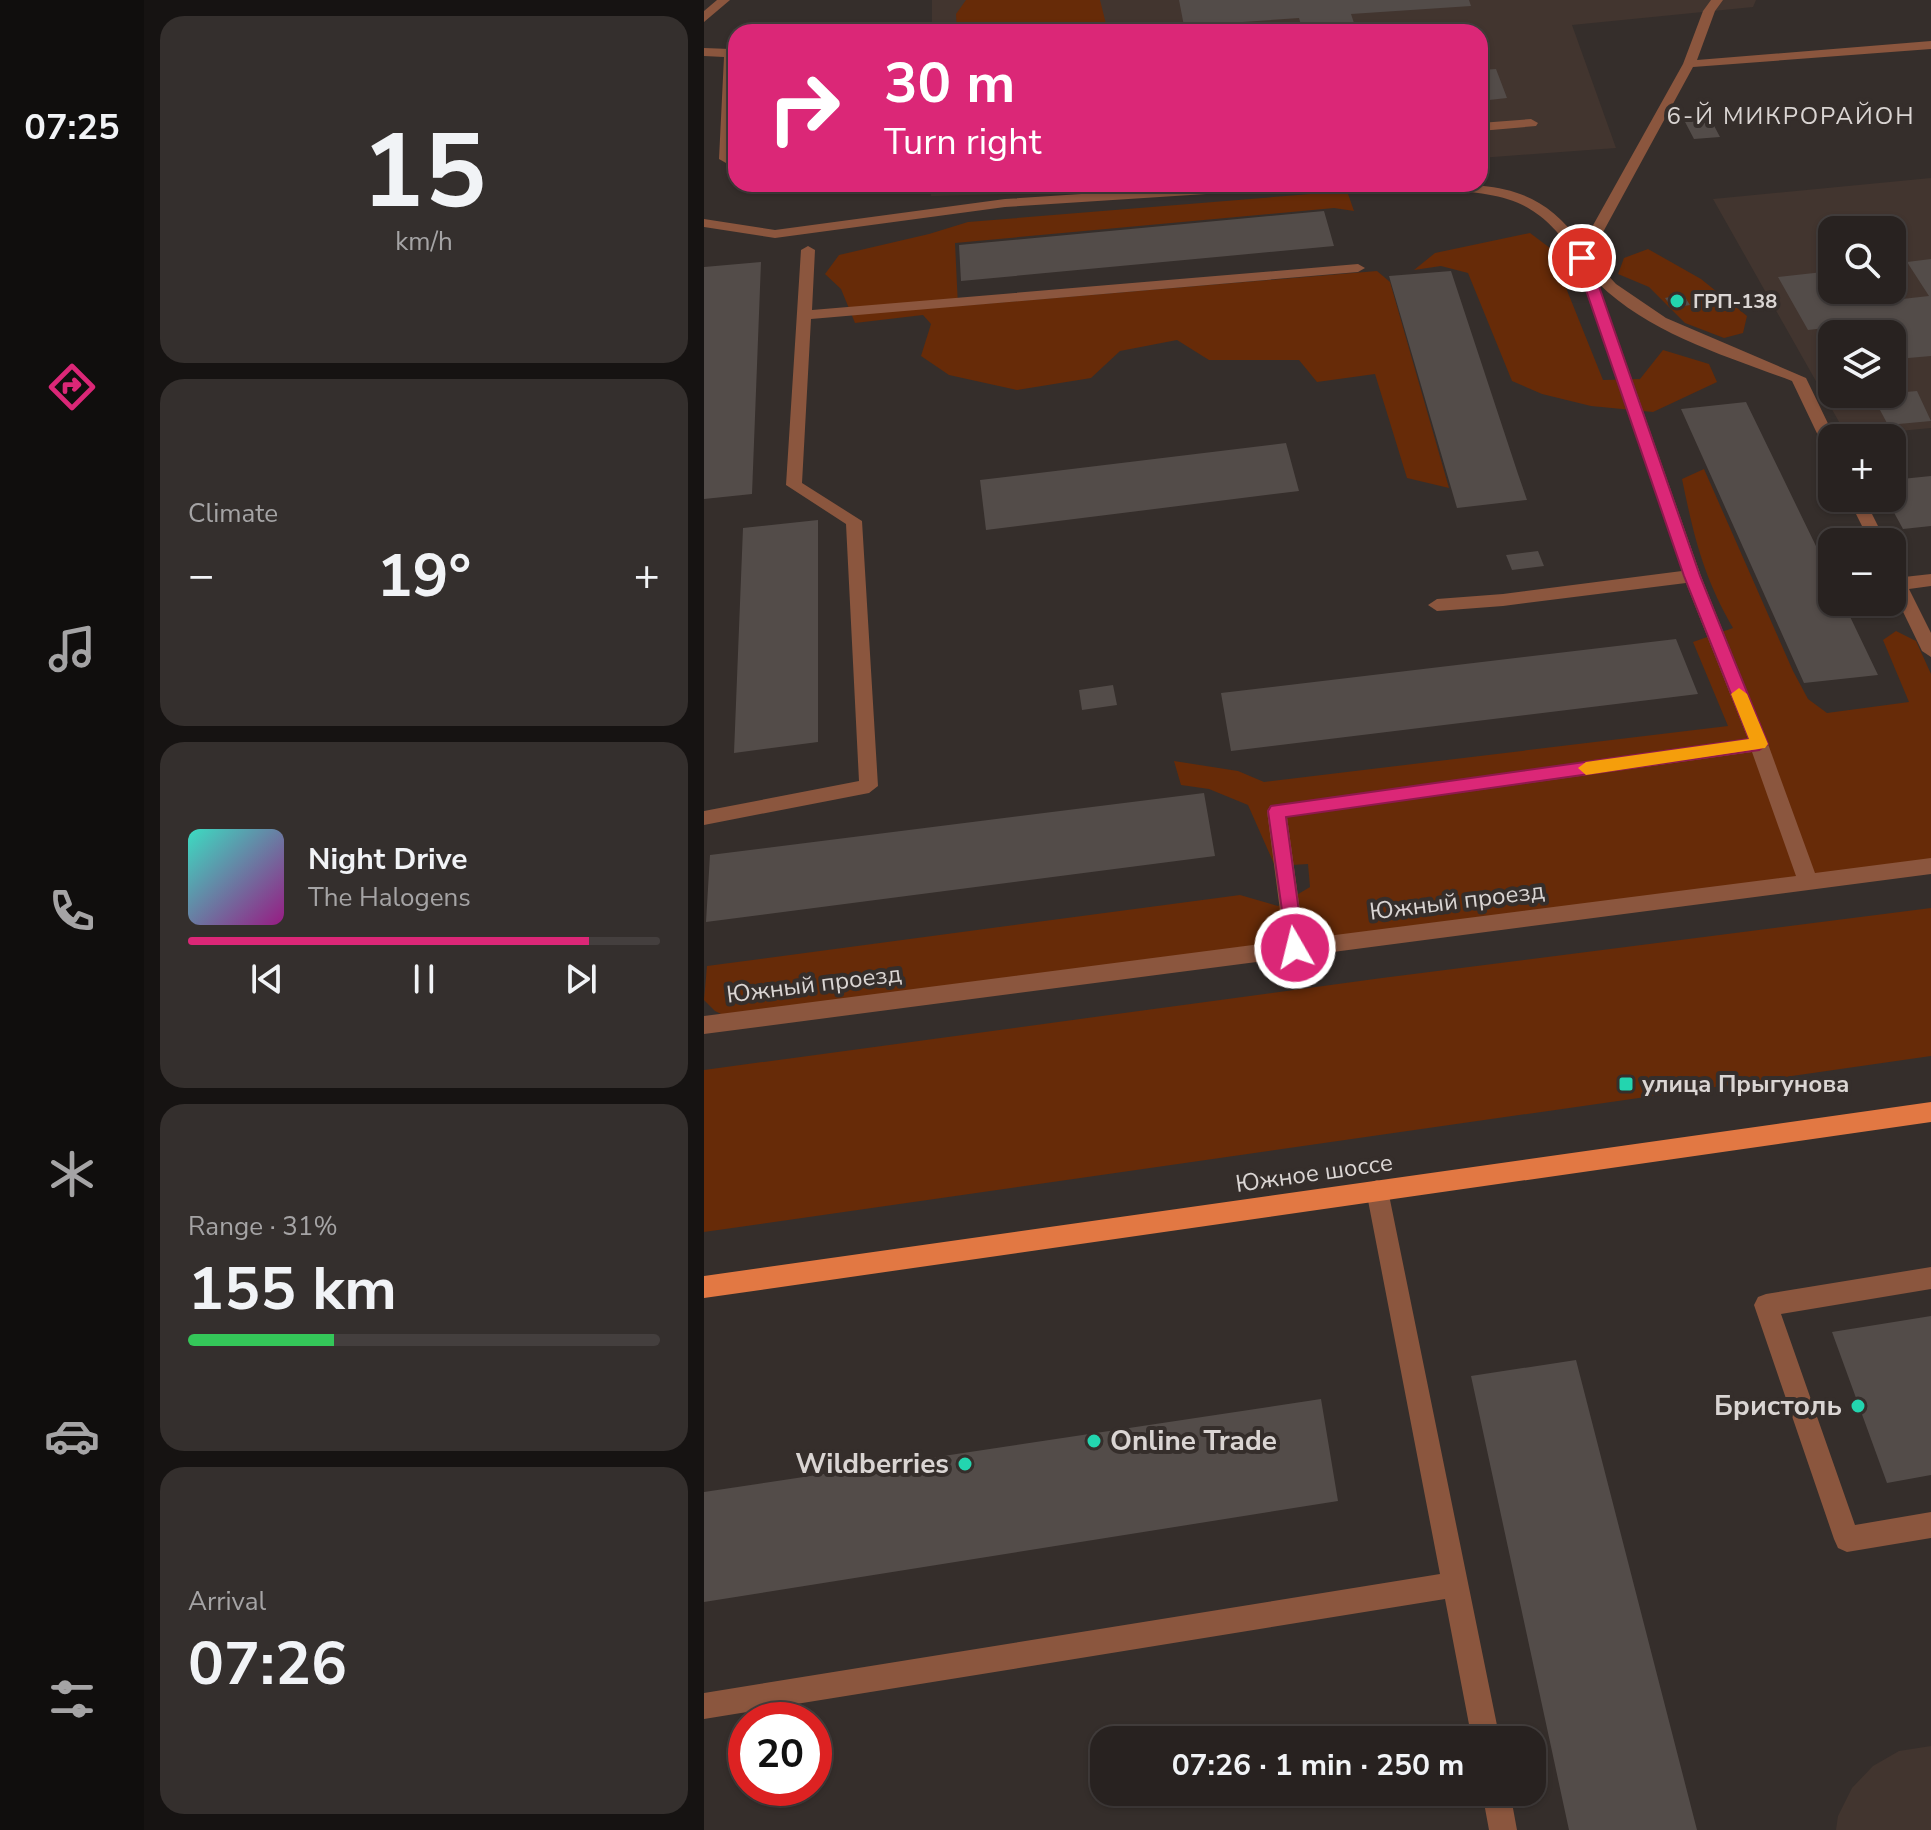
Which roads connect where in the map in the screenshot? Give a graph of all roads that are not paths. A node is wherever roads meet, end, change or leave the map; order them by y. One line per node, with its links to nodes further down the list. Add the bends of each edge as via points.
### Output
1 (724, 0): 3 (street)
2 (1717, 0): 7 (street)
3 (704, 18)
4 (1931, 45): 7 (street)
5 (704, 52): 6 (street)
6 (728, 52)
7 (1689, 64): 18 (street)
8 (1531, 123): 9 (street)
9 (1488, 126)
10 (728, 128): 11 (street)
11 (726, 159)
12 (1039, 192): 15 (street)
13 (1175, 192): 15 (street)
14 (1488, 192): 18 (street, via 1520,197 1559,223)
15 (1005, 203): 16 (street, via 775,234)
16 (704, 223)
17 (808, 250): 20 (street)
18 (1582, 258): 21 (street, via 1619,295 1690,336 1798,378); 22 (street)
19 (1358, 268): 20 (street)
20 (804, 315): 29 (street, via 794,485 854,521 869,786)
21 (1820, 424)
22 (1692, 576): 26 (street); 28 (street)
23 (1906, 579): 24 (street)
24 (1931, 580)
25 (1906, 600): 27 (street)
26 (1437, 605)
27 (1931, 651)
28 (1759, 744): 31 (street); 32 (street, via 1277,811)
29 (704, 818)
30 (1931, 866): 31 (street, Южный проезд)
31 (1808, 882): 32 (street, Южный проезд)
32 (1295, 948): 33 (street, Южный проезд)
33 (704, 1025)
34 (1931, 1112): 35 (main road, Южное шоссе)
35 (1377, 1190): 37 (main road, Южное шоссе); 39 (street)
36 (1931, 1278): 38 (street, via 1766,1305 1847,1539)
37 (704, 1287)
38 (1931, 1525)
39 (1456, 1584): 40 (street); 41 (street)
40 (704, 1706)
41 (1483, 1726)
42 (1499, 1806): 43 (street)
43 (1503, 1830)

